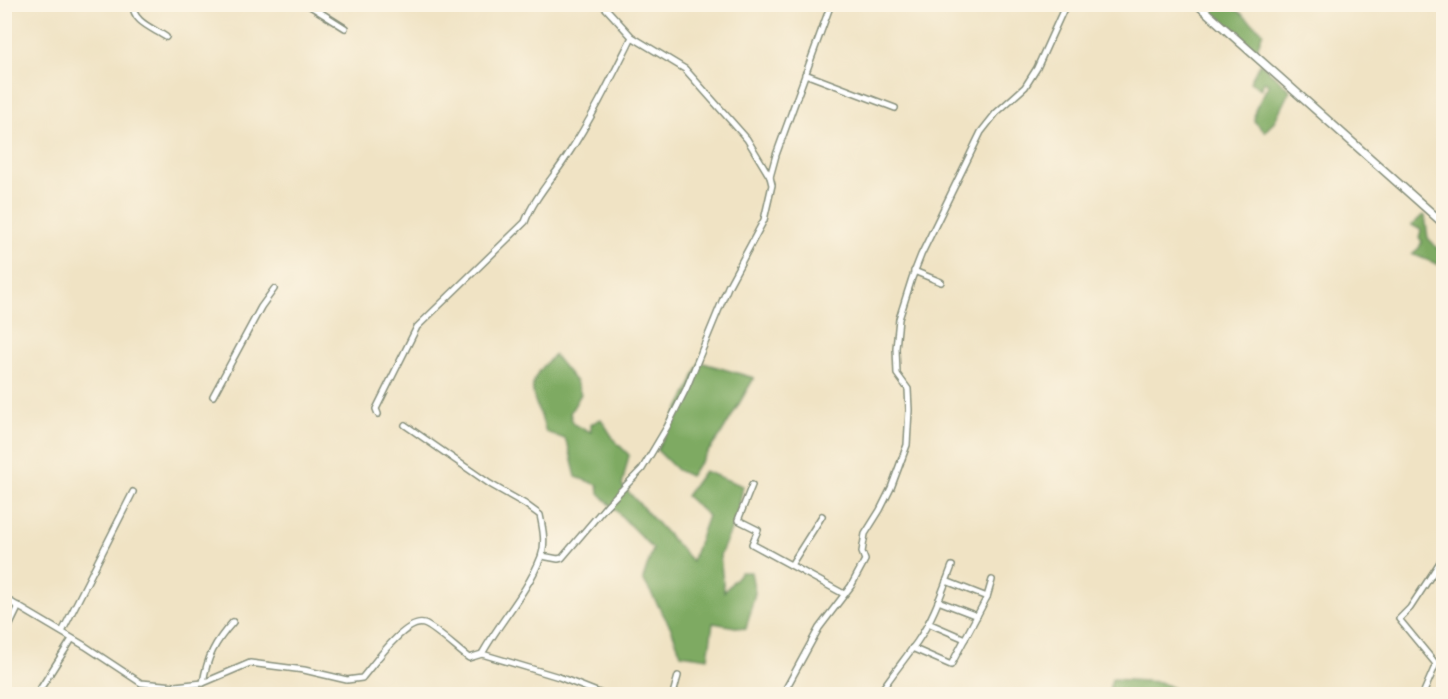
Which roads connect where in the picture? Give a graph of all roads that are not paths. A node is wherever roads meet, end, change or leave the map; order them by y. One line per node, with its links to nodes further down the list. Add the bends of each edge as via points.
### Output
1 (133, 4): 8 (street, via 137,19)
2 (307, 4): 7 (street)
3 (602, 4): 9 (street)
4 (831, 4): 10 (street)
5 (1066, 4): 14 (street, via 1025,87 981,132)
6 (1197, 4): 13 (street)
7 (345, 28)
8 (166, 37)
9 (632, 37): 12 (street, via 685,69 747,139); 18 (street, via 589,121 525,222 417,327 376,409)
10 (805, 74): 11 (street); 12 (street)
11 (895, 108)
12 (770, 177): 23 (street, via 772,185 764,220 728,287 656,448 562,558)
13 (1443, 224)
14 (914, 271): 15 (street); 29 (street, via 899,319 896,348 897,374 908,389 907,445 866,534 862,552 865,560)
15 (941, 282)
16 (274, 289): 17 (street)
17 (213, 396)
18 (378, 414)
19 (405, 425): 23 (street, via 540,515)
20 (752, 485): 25 (street, via 738,520 758,530 752,544)
21 (133, 492): 37 (street)
22 (822, 516): 25 (street)
23 (542, 556): 42 (street)
24 (1443, 556): 50 (street, via 1399,619 1436,664)
25 (791, 565): 29 (street)
26 (952, 566): 27 (street)
27 (946, 580): 30 (street); 32 (street)
28 (992, 580): 30 (street)
29 (844, 594): 48 (street, via 819,628)
30 (987, 597): 34 (street)
31 (4, 598): 33 (street)
32 (938, 601): 34 (street); 36 (street)
33 (19, 606): 37 (street); 38 (street)
34 (977, 616): 40 (street)
35 (233, 622): 44 (street, via 207,662)
36 (928, 623): 40 (street); 41 (street)
37 (62, 632): 39 (street)
38 (4, 637)
39 (72, 639): 44 (street, via 141,683); 45 (street)
40 (965, 639): 41 (street, via 951,665)
41 (912, 648): 49 (street)
42 (482, 654): 44 (street, via 469,658 425,624 416,624 403,631 362,678 347,680 250,663); 46 (street)
43 (678, 676): 47 (street)
44 (203, 683)
45 (37, 694)
46 (602, 694)
47 (673, 694)
48 (783, 694)
49 (879, 694)
50 (1424, 694)

